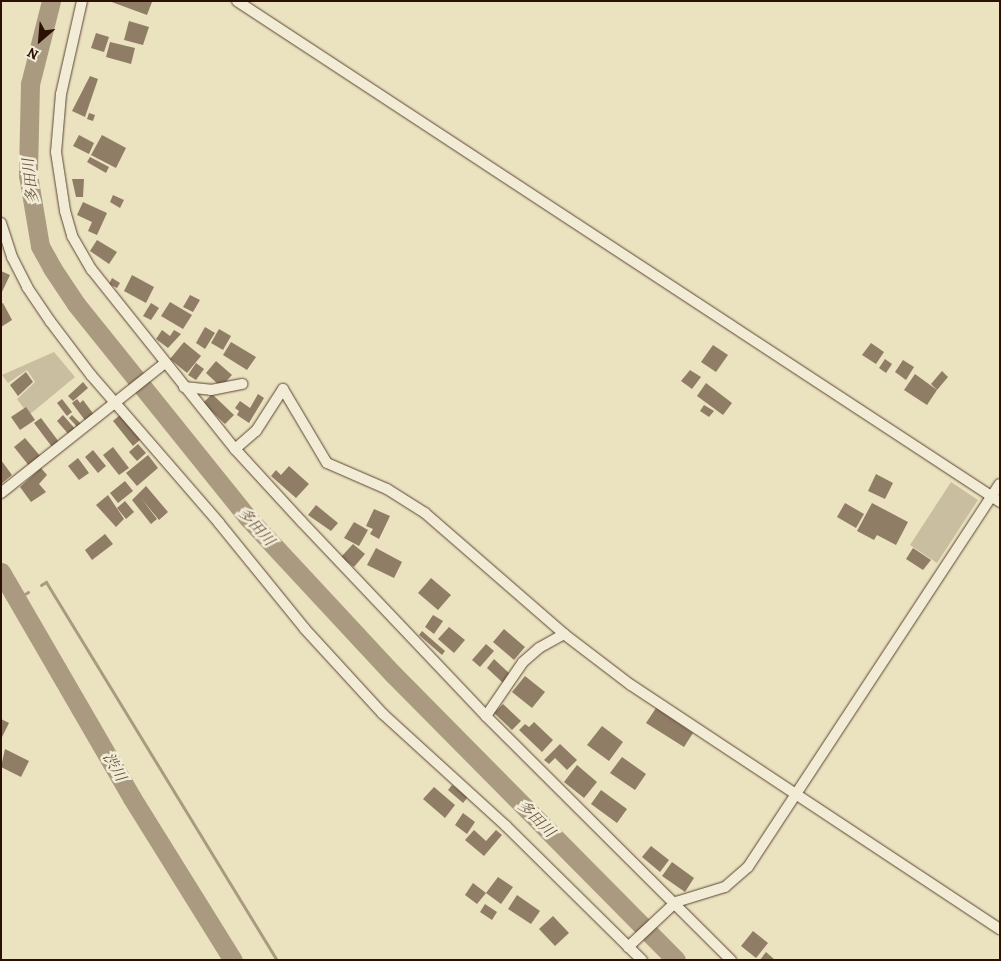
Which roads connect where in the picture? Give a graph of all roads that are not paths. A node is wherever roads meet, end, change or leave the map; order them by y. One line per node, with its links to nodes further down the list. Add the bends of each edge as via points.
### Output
1 (82, 1): 4 (street, via 58,123 56,152 64,211 72,236 92,270)
2 (238, 1): 11 (street)
3 (1, 223): 7 (street, via 12,257 27,286 91,375)
4 (162, 366): 6 (street); 7 (street)
5 (242, 384): 6 (street, via 211,390)
6 (184, 386): 8 (street)
7 (118, 402): 10 (street); 17 (street, via 305,629 382,714)
8 (235, 449): 12 (street, via 256,431 283,389 327,463 387,489 425,513); 13 (street)
9 (1000, 484): 11 (street)
10 (1, 493)
11 (995, 500): 14 (street)
12 (564, 634): 13 (street, via 539,648 523,662); 14 (street, via 631,685)
13 (486, 716): 15 (street)
14 (796, 795): 15 (street, via 740,877 725,886); 16 (street)
15 (673, 904): 17 (street); 19 (street)
16 (1000, 929)
17 (631, 945): 18 (street)
18 (642, 960)
19 (731, 960)

